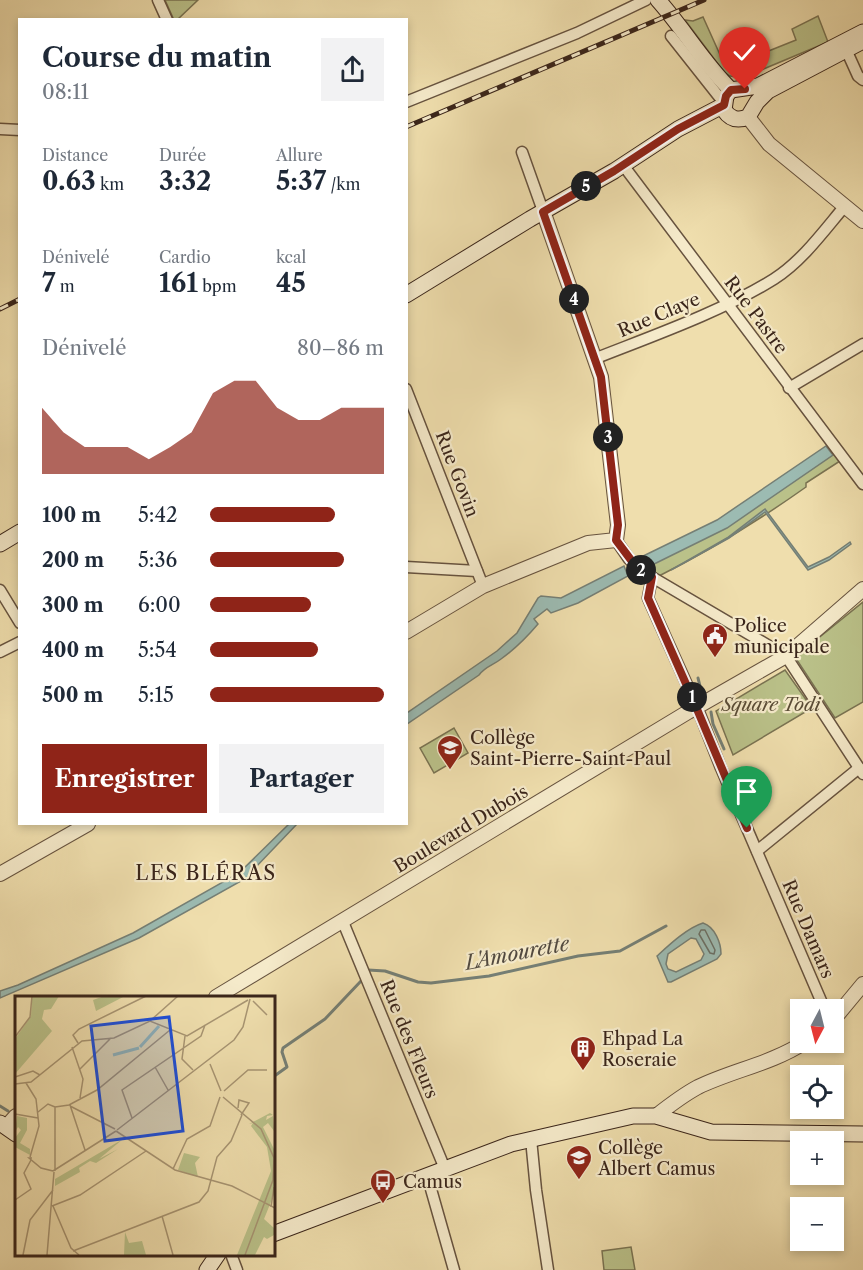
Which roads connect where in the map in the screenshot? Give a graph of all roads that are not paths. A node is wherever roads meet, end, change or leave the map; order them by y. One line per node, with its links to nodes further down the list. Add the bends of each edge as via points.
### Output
1 (158, 0): 3 (street)
2 (647, 0): 9 (street, via 577,33); 10 (main road, via 678,23)
3 (166, 18)
4 (863, 32): 7 (main road)
5 (671, 36): 10 (street)
6 (863, 41): 7 (main road)
7 (844, 46): 8 (street); 10 (main road); 11 (main road, via 771,88)
8 (863, 80)
9 (408, 101)
10 (731, 101): 11 (main road, via 742,120); 11 (main road, via 753,96); 15 (main road)
11 (752, 111): 16 (street, via 769,144)
12 (0, 129): 13 (street)
13 (18, 130)
14 (522, 152): 17 (street)
15 (623, 165): 17 (main road); 20 (street, Rue Pastre)
16 (844, 207): 18 (street); 20 (street, Rue Claye, via 812,246 775,278)
17 (543, 212): 19 (main road); 22 (street)
18 (863, 221)
19 (408, 294)
20 (726, 303): 22 (street, Rue Claye); 23 (street, Rue Pastre)
21 (863, 344): 23 (street)
22 (594, 359): 27 (street, via 601,377 618,525)
23 (789, 388): 25 (street, Rue Pastre)
24 (408, 394): 30 (street, Rue Govin)
25 (863, 484)
26 (18, 533): 28 (main road)
27 (616, 540): 31 (street, via 629,559); 32 (street, via 588,543)
28 (0, 544)
29 (408, 567): 30 (street)
30 (477, 572): 32 (street, Rue Govin)
31 (652, 577): 39 (street); 40 (street, Rue Damars, via 648,598)
32 (483, 586): 36 (street)
33 (863, 589): 39 (street, Boulevard Dubois)
34 (0, 590): 35 (street)
35 (18, 620)
36 (408, 631)
37 (18, 643): 38 (street)
38 (0, 652)
39 (786, 656): 40 (street, Boulevard Dubois); 41 (street)
40 (697, 707): 43 (street, Rue Damars); 45 (street, Boulevard Dubois)
41 (861, 771): 43 (street)
42 (86, 825): 44 (street)
43 (757, 851): 48 (street, Rue Damars)
44 (0, 874)
45 (343, 922): 47 (street, Boulevard Dubois); 54 (street, Rue des Fleurs)
46 (863, 984): 49 (street)
47 (218, 996)
48 (820, 999)
49 (844, 1007)
50 (790, 1050): 51 (street, via 767,1063 699,1087)
51 (656, 1116): 52 (main road, via 711,1132); 53 (main road, via 633,1116)
52 (863, 1134)
53 (531, 1139): 54 (main road); 62 (street)
54 (445, 1169): 55 (main road)
55 (427, 1175): 56 (main road); 61 (street)
56 (274, 1234)
57 (217, 1255): 59 (main road)
58 (231, 1255): 60 (street)
59 (207, 1270)
60 (237, 1270)
61 (454, 1270)
62 (548, 1270)

